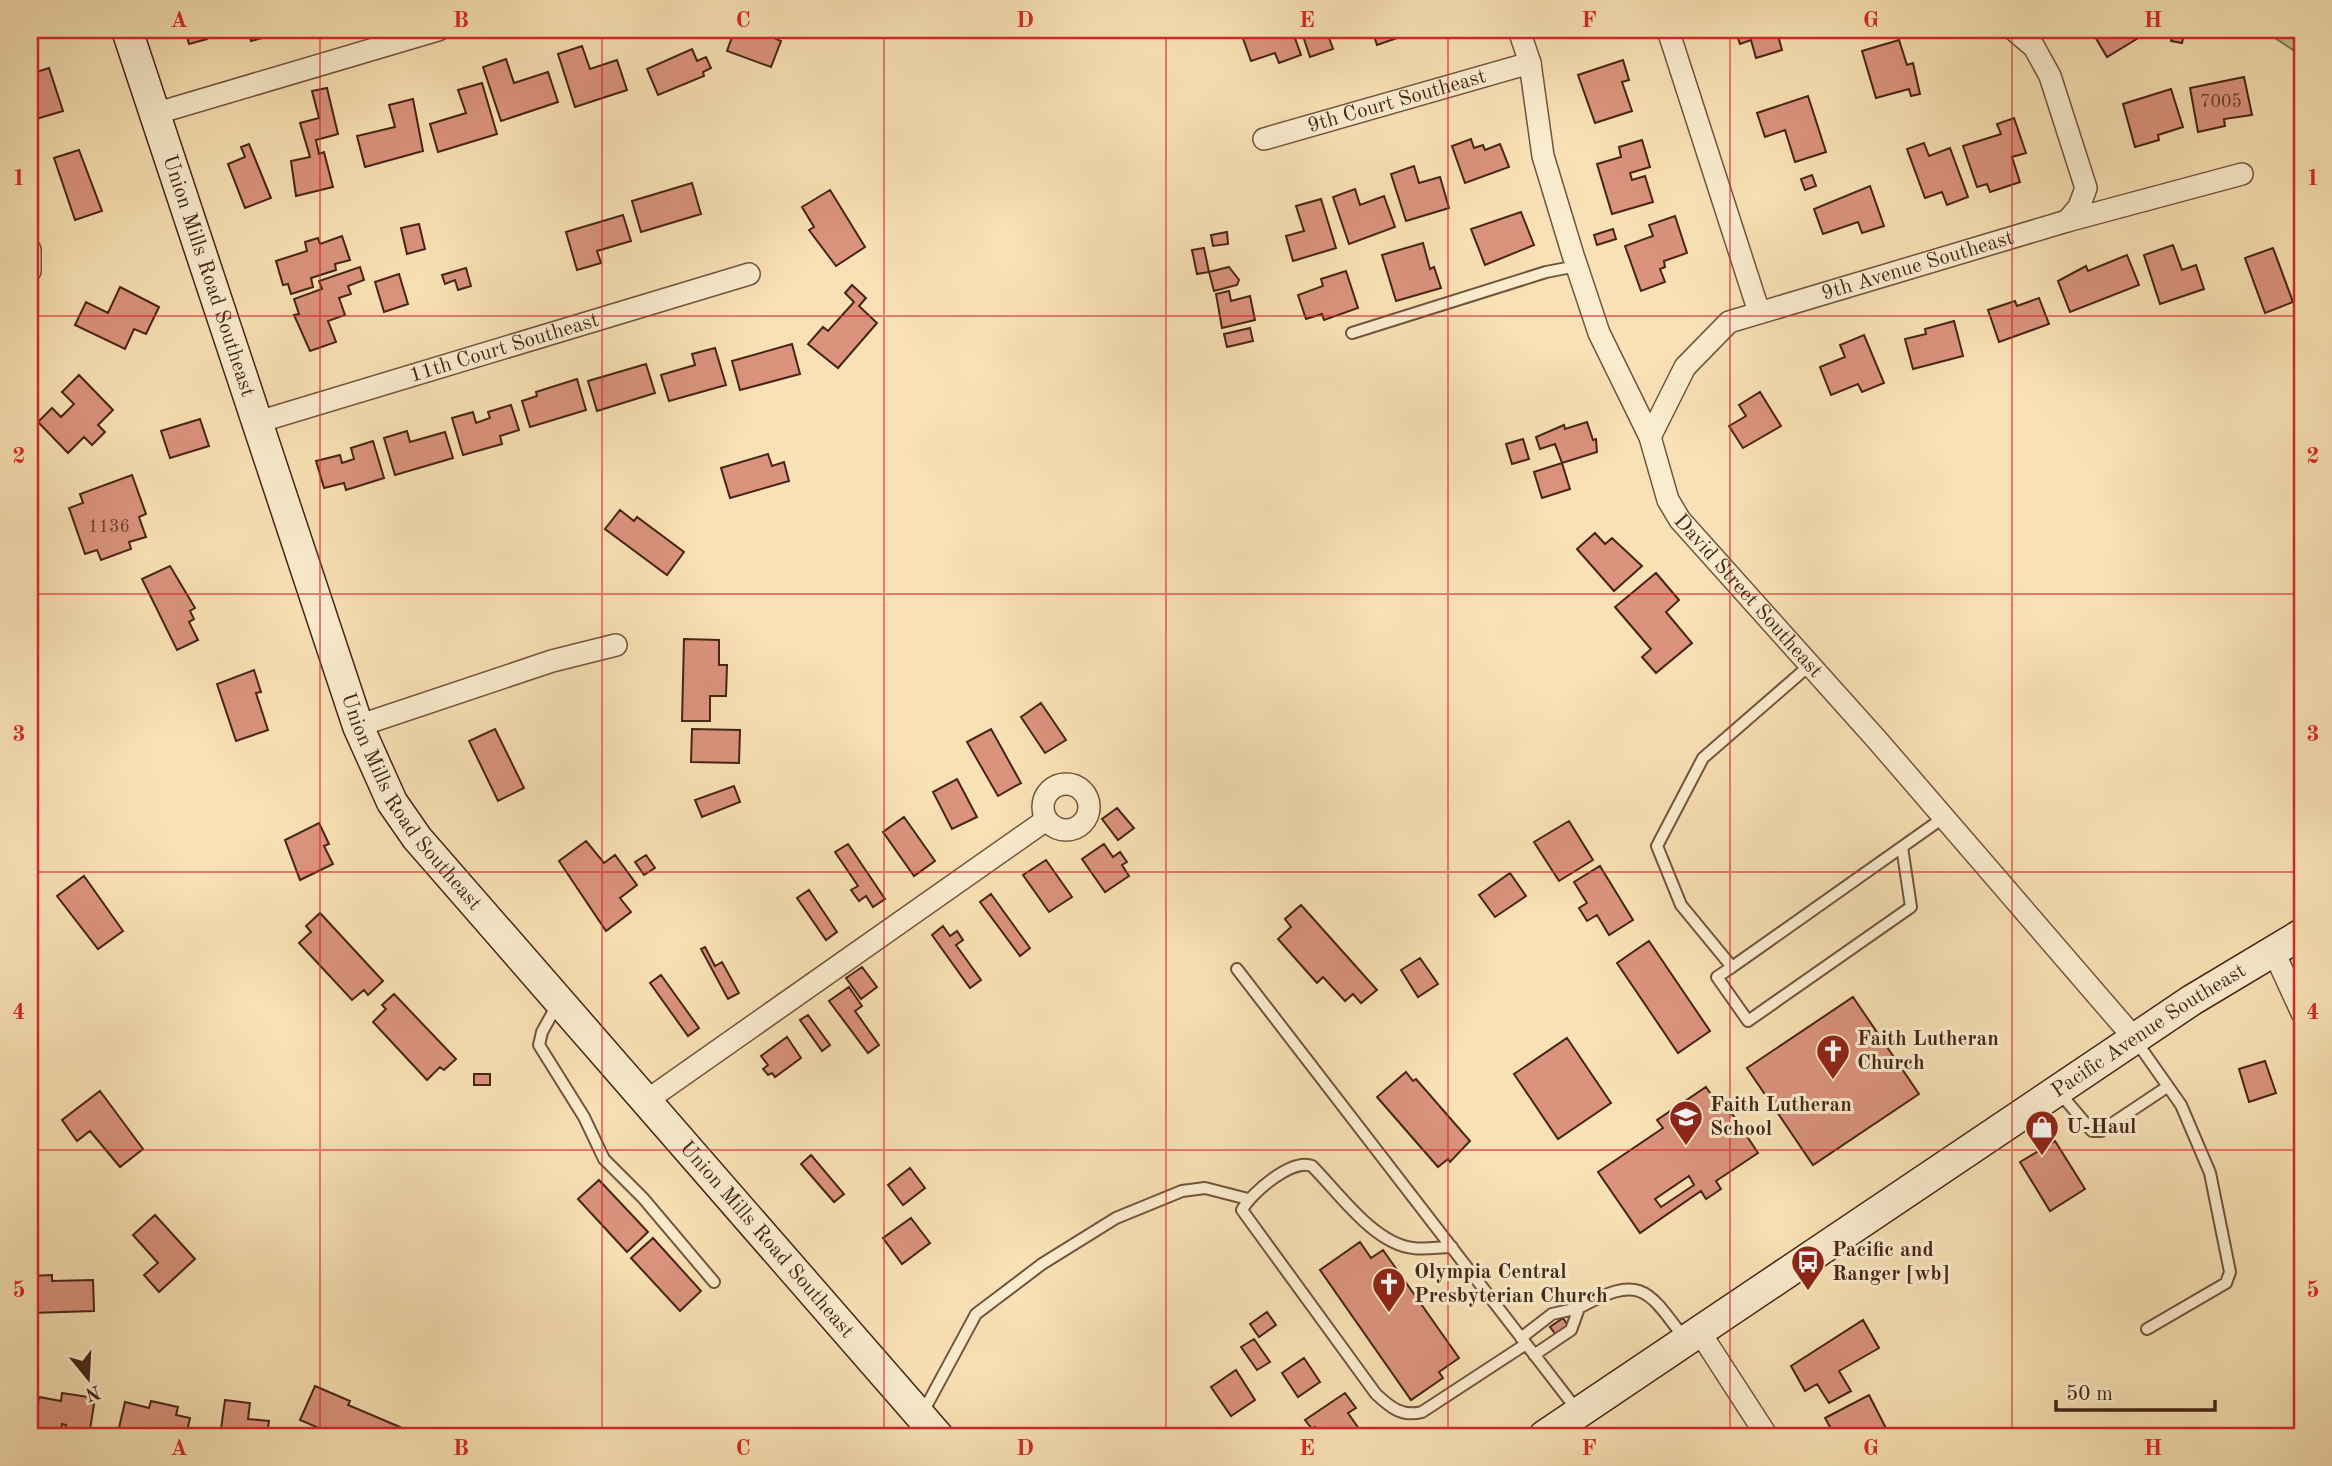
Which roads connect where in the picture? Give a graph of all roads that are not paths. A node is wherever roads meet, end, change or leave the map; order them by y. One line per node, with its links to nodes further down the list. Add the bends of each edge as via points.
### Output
1 (127, 30): 7 (street, Union Mills Road Southeast)
2 (438, 30): 7 (street)
3 (1519, 30): 6 (street, David Street Southeast)
4 (1668, 30): 15 (street)
5 (2014, 30): 10 (street, via 2034,47 2050,76 2086,188)
6 (1530, 63): 8 (street, 9th Court Southeast); 12 (street, David Street Southeast, via 1543,156)
7 (154, 114): 17 (street, Union Mills Road Southeast)
8 (1264, 139)
9 (2242, 174): 10 (street, 9th Avenue Southeast)
10 (2067, 221): 15 (street, 9th Avenue Southeast)
11 (30, 250): 13 (street)
12 (1577, 266): 16 (lane); 18 (street, David Street Southeast, via 1599,333)
13 (30, 271)
14 (749, 274): 17 (street, 11th Court Southeast)
15 (1759, 312): 18 (street, 9th Avenue Southeast, via 1730,323 1685,367)
16 (1352, 333)
17 (258, 422): 21 (street, Union Mills Road Southeast)
18 (1650, 437): 20 (street, David Street Southeast, via 1668,500 1680,520)
19 (616, 645): 21 (street)
20 (1810, 664): 22 (street, David Street Southeast); 27 (lane, via 1703,758 1657,846 1681,905)
21 (358, 726): 29 (street, Union Mills Road Southeast, via 392,802 416,838)
22 (1943, 818): 24 (lane); 31 (street, David Street Southeast)
23 (1046, 820): 34 (street)
24 (1902, 846): 27 (lane); 27 (lane, via 1911,907 1748,1021 1717,977)
25 (2302, 934): 26 (street, Pacific Avenue Southeast)
26 (2273, 950): 30 (street); 31 (street, Pacific Avenue Southeast)
27 (1732, 967)
28 (1237, 970): 36 (lane)
29 (559, 1003): 34 (street, Union Mills Road Southeast); 37 (lane, via 539,1045 584,1117 604,1160 643,1198)
30 (2302, 1013)
31 (2135, 1039): 32 (lane); 33 (street, Pacific Avenue Southeast)
32 (2167, 1087): 33 (lane, via 2101,1131 2092,1131); 39 (lane, via 2181,1105 2210,1173 2230,1272 2226,1283)
33 (2057, 1091): 40 (street, Pacific Avenue Southeast)
34 (646, 1101): 44 (street, Union Mills Road Southeast)
35 (1248, 1199): 36 (lane, via 1293,1166 1307,1164 1388,1238 1413,1248); 41 (lane, via 1242,1210 1245,1216 1376,1394 1395,1410 1405,1415 1422,1412); 44 (lane, via 1205,1188 1182,1191 1116,1218 1042,1264 976,1314)
36 (1452, 1247): 41 (lane)
37 (714, 1282)
38 (1579, 1308): 40 (lane, via 1612,1290 1630,1288 1652,1296); 41 (lane, via 1552,1314); 42 (lane, via 1571,1330)
39 (2147, 1329)
40 (1692, 1336): 43 (street, Pacific Avenue Southeast); 46 (street)
41 (1524, 1341): 42 (lane)
42 (1534, 1354): 43 (lane)
43 (1579, 1412): 45 (street, Pacific Avenue Southeast)
44 (929, 1427)
45 (1544, 1436)
46 (1767, 1436)

